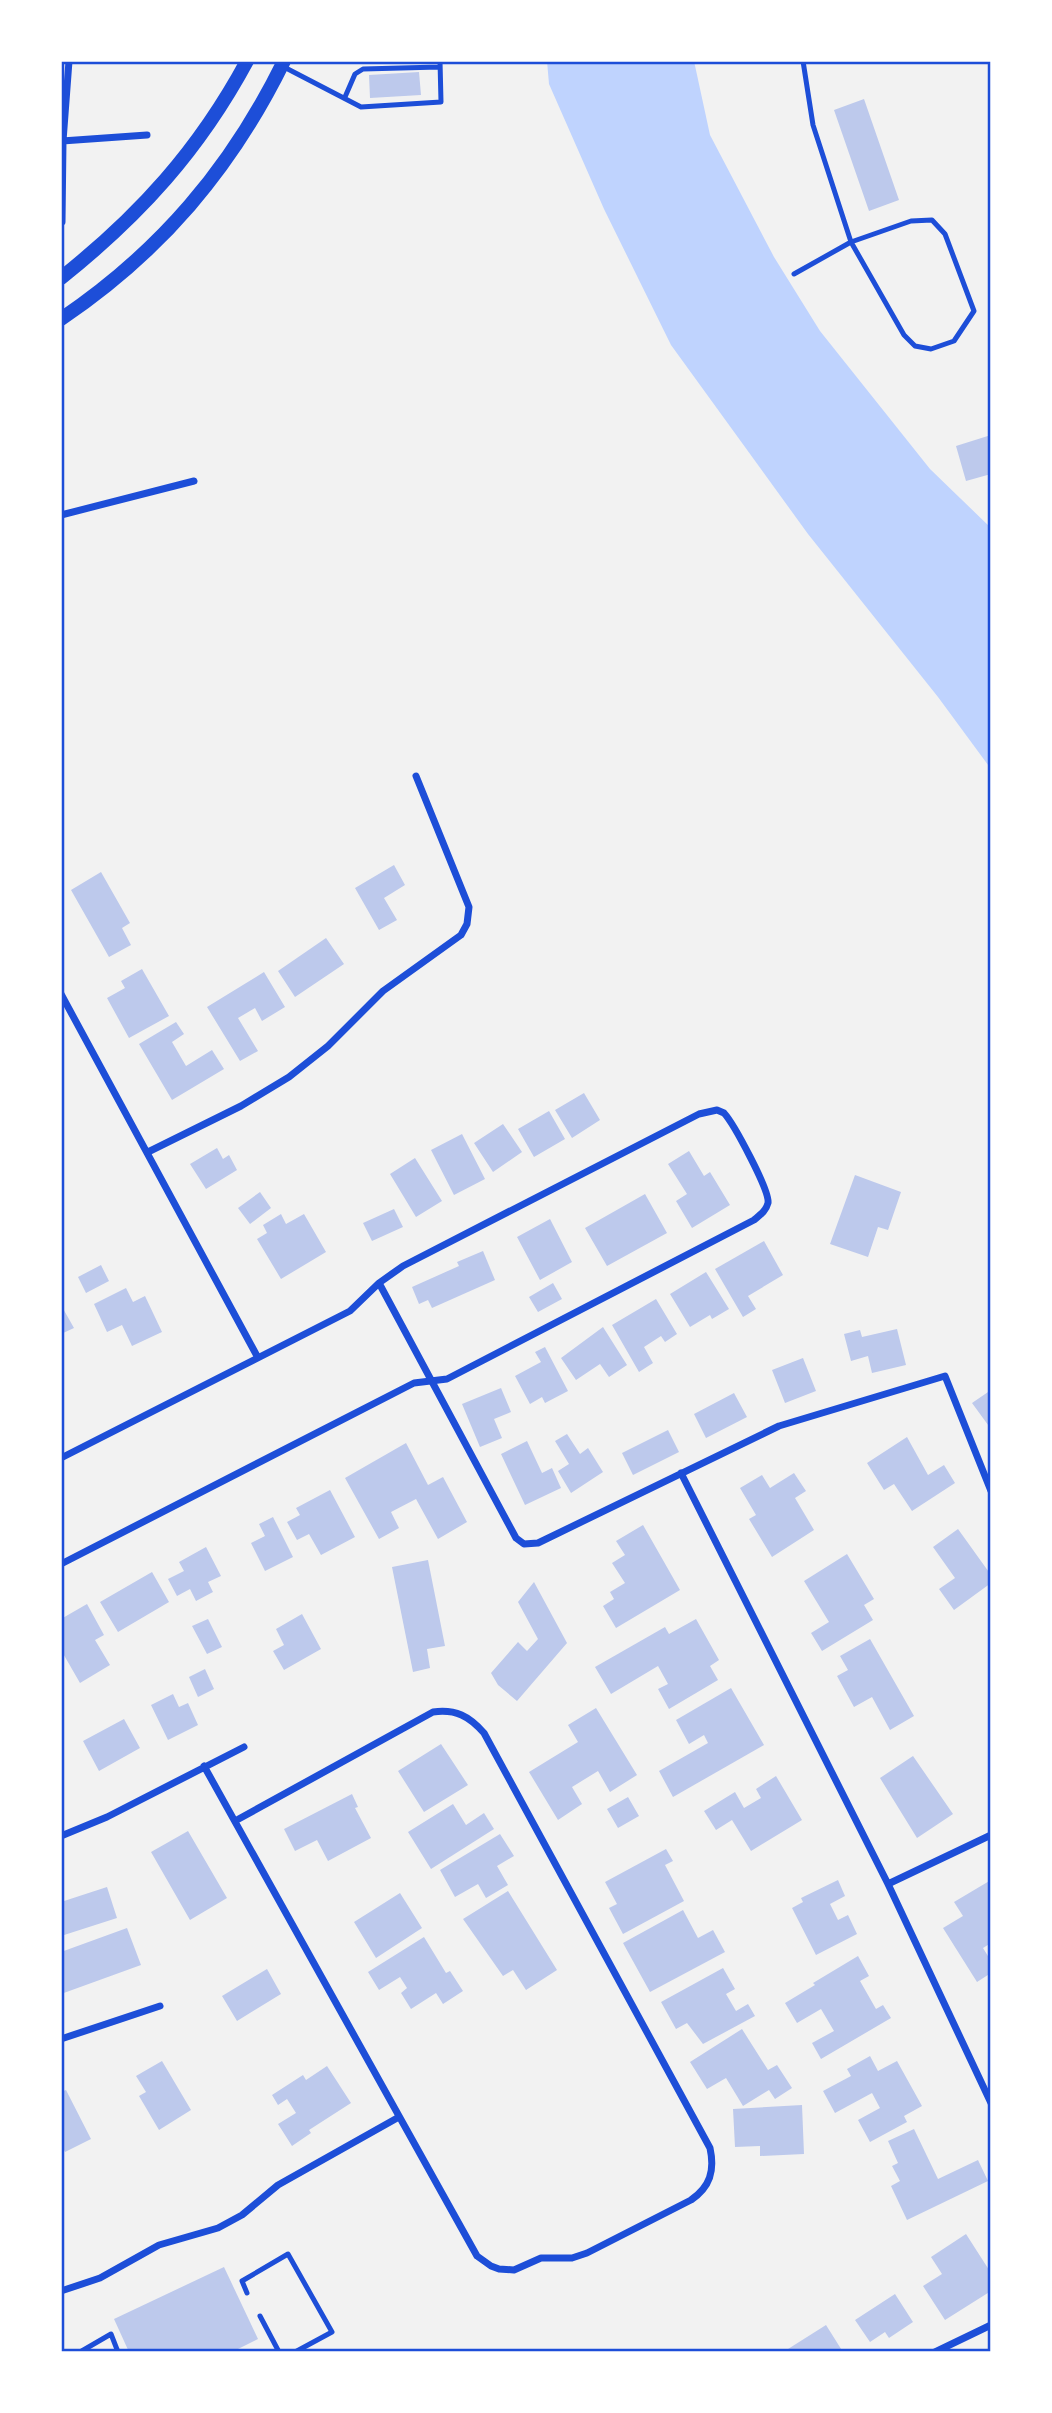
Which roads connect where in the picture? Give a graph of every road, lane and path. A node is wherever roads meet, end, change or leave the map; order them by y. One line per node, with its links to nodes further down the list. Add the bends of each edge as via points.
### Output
1 (69, 61): 8 (street)
2 (247, 61): 12 (main road, via 215,115 154,195)
3 (803, 61): 10 (lane, via 813,125)
4 (283, 64): 6 (lane); 13 (main road, via 239,141 171,229 131,267)
5 (440, 64): 6 (lane, via 363,69 355,74); 6 (lane, via 441,102 361,107)
6 (345, 97)
7 (147, 135): 8 (street)
8 (62, 141): 9 (street)
9 (62, 222)
10 (851, 242): 10 (lane, via 909,341 931,349 954,341 974,311 946,234 932,220 911,221); 11 (lane)
11 (794, 274)
12 (61, 278)
13 (61, 319)
14 (194, 481): 15 (street)
15 (61, 515)
16 (416, 776): 20 (street, via 469,907 461,935 383,990 328,1046 289,1077)
17 (61, 994): 18 (street)
18 (72, 1013): 19 (street); 20 (street)
19 (61, 1018)
20 (148, 1152): 22 (street)
21 (379, 1283): 22 (street, via 349,1311); 23 (street); 23 (street, via 403,1266 699,1114 724,1113 749,1157 768,1199 761,1215 447,1379)
22 (257, 1356): 24 (street)
23 (433, 1381): 25 (street, via 516,1538 524,1544 538,1543); 27 (street, via 414,1383)
24 (61, 1458)
25 (681, 1473): 26 (street, via 779,1426 945,1376); 33 (street)
26 (991, 1491)
27 (61, 1564)
28 (244, 1746): 29 (street)
29 (204, 1766): 30 (street); 32 (street)
30 (235, 1821): 37 (street); 37 (street, via 433,1712 446,1710 473,1720 710,2148 711,2178 691,2200 587,2253 499,2269 477,2256)
31 (991, 1835): 33 (street)
32 (61, 1836)
33 (888, 1884): 36 (street)
34 (160, 2007): 35 (street)
35 (61, 2039)
36 (991, 2103)
37 (399, 2117): 38 (street, via 278,2185 218,2228 159,2245 100,2278)
38 (61, 2291)
39 (247, 2293): 45 (lane, via 242,2281 288,2254 332,2332)
40 (260, 2316): 44 (lane)
41 (991, 2325): 46 (street)
42 (80, 2352): 43 (lane, via 111,2334)
43 (118, 2352)
44 (279, 2352)
45 (295, 2352)
46 (935, 2352)

